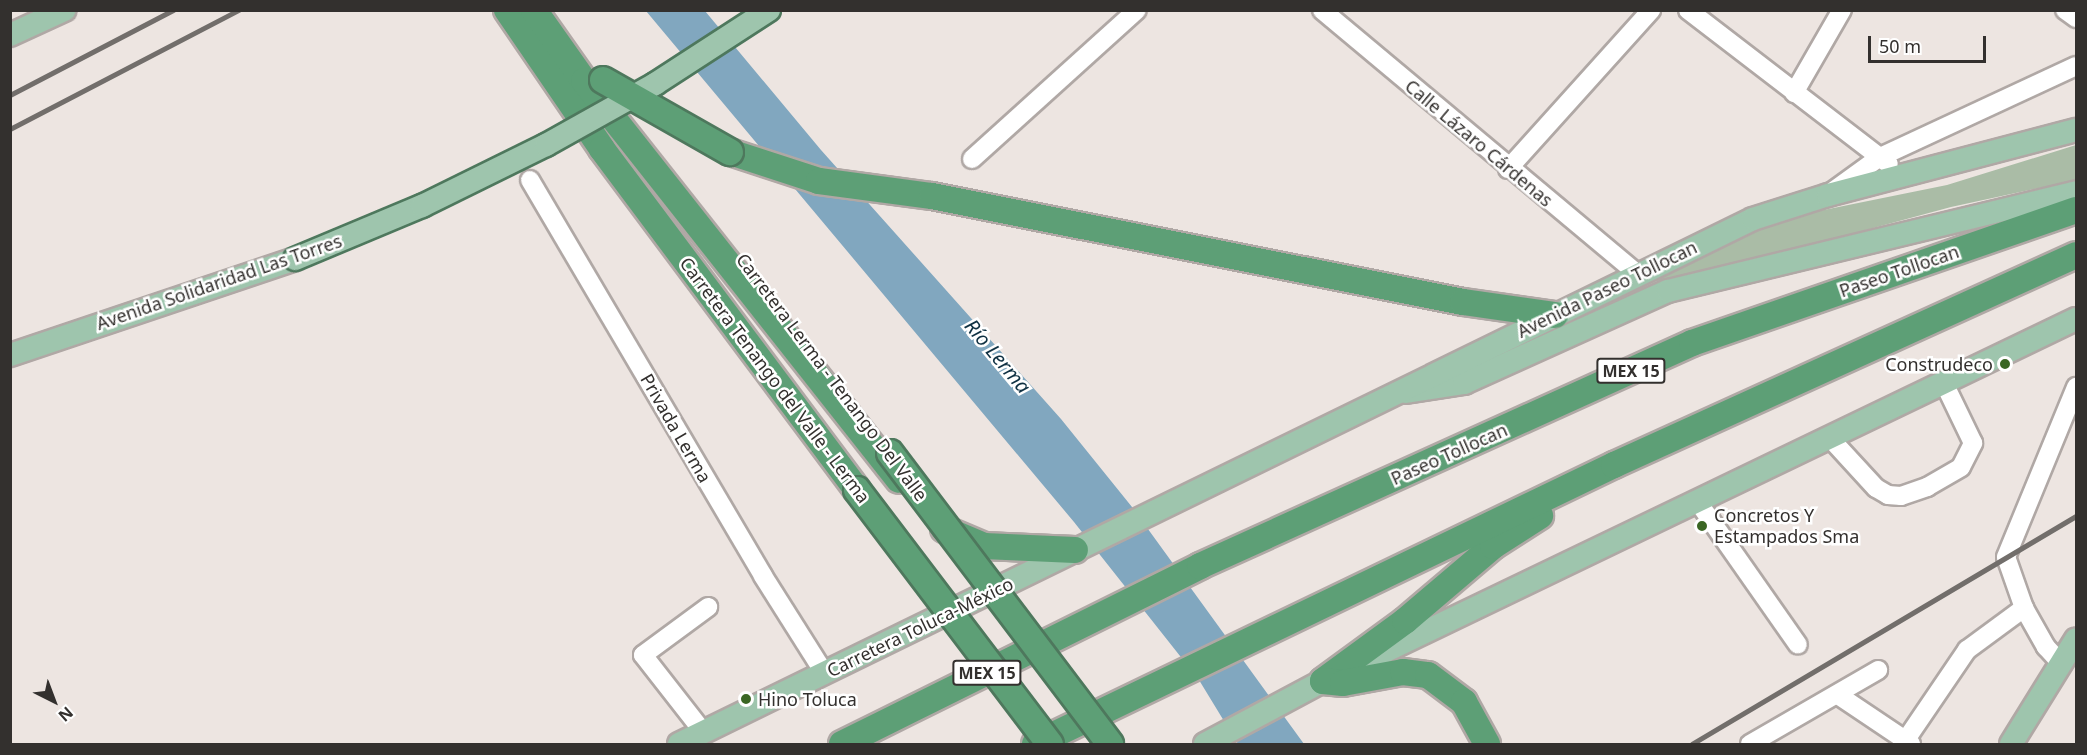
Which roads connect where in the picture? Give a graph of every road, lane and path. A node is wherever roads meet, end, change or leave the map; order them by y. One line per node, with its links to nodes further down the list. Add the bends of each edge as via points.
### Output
1 (64, 10): 13 (main road)
2 (507, 10): 48 (highway, Carretera Tenango del Valle - Lerma, bridge, via 602,149)
3 (534, 10): 38 (highway, via 584,81 930,516 946,531 984,546)
4 (552, 10): 15 (highway, Carretera Lerma - Tenango Del Valle)
5 (769, 10): 30 (main road, Avenida Solidaridad Las Torres, bridge, via 655,84 546,145 423,206 295,259)
6 (1137, 10): 19 (street)
7 (1322, 10): 20 (street, Calle Lázaro Cárdenas)
8 (1651, 10): 20 (street)
9 (1688, 10): 16 (street)
10 (1842, 10): 16 (street)
11 (2065, 10): 12 (street)
12 (2076, 18)
13 (10, 35)
14 (2076, 66): 18 (street)
15 (603, 80): 28 (highway, bridge, via 730,152 819,181 932,196 1463,302); 56 (highway, Carretera Lerma - Tenango Del Valle, bridge)
16 (1794, 93): 18 (street)
17 (2076, 130): 21 (main road, Avenida Paseo Tollocan)
18 (1880, 158): 21 (street); 24 (street)
19 (972, 159)
20 (1508, 169): 27 (street, Calle Lázaro Cárdenas)
21 (1907, 177): 24 (main road, Avenida Paseo Tollocan)
22 (530, 180): 45 (street, Privada Lerma)
23 (2076, 192): 33 (main road, via 1676,289 1645,299 1464,383 1432,391)
24 (1828, 195): 27 (main road, Avenida Paseo Tollocan, via 1753,219)
25 (2076, 210): 52 (highway, Paseo Tollocan / MEX 15, via 1692,344 1200,566)
26 (2076, 255): 35 (highway)
27 (1638, 274): 28 (main road, Avenida Paseo Tollocan)
28 (1555, 315): 33 (main road, Avenida Paseo Tollocan)
29 (2076, 319): 31 (main road)
30 (10, 355)
31 (1944, 383): 34 (main road); 34 (street, via 1973,443 1961,467 1927,487 1901,496 1888,495 1876,488)
32 (2076, 387): 40 (street, via 2006,557)
33 (1395, 393): 37 (main road, Avenida Paseo Tollocan)
34 (1830, 438): 36 (main road)
35 (1614, 465): 46 (highway, via 1493,546 1405,621); 54 (highway)
36 (1698, 502): 42 (street); 46 (main road)
37 (1160, 508): 38 (main road, Carretera Toluca-México)
38 (1079, 548): 45 (main road, Carretera Toluca-México)
39 (708, 607): 49 (street, via 643,655)
40 (2024, 608): 43 (street, via 2046,647); 50 (street, via 1967,650)
41 (2076, 639): 43 (main road)
42 (1798, 645)
43 (2060, 662): 60 (main road)
44 (1878, 670): 47 (street)
45 (825, 674): 49 (main road, Carretera Toluca-México)
46 (1323, 681): 57 (main road, via 1294,700); 58 (highway, via 1343,683 1403,672 1428,675 1464,702)
47 (1838, 695): 50 (street); 59 (street)
48 (1019, 707): 53 (highway, via 1021,731); 55 (highway, Carretera Tenango del Valle - Lerma, bridge)
49 (704, 733): 51 (main road, Carretera Toluca-México)
50 (1907, 743)
51 (679, 744)
52 (842, 744)
53 (1030, 744)
54 (1035, 744)
55 (1050, 744)
56 (1110, 744)
57 (1205, 744)
58 (1487, 744)
59 (1750, 744)
60 (2011, 744)

